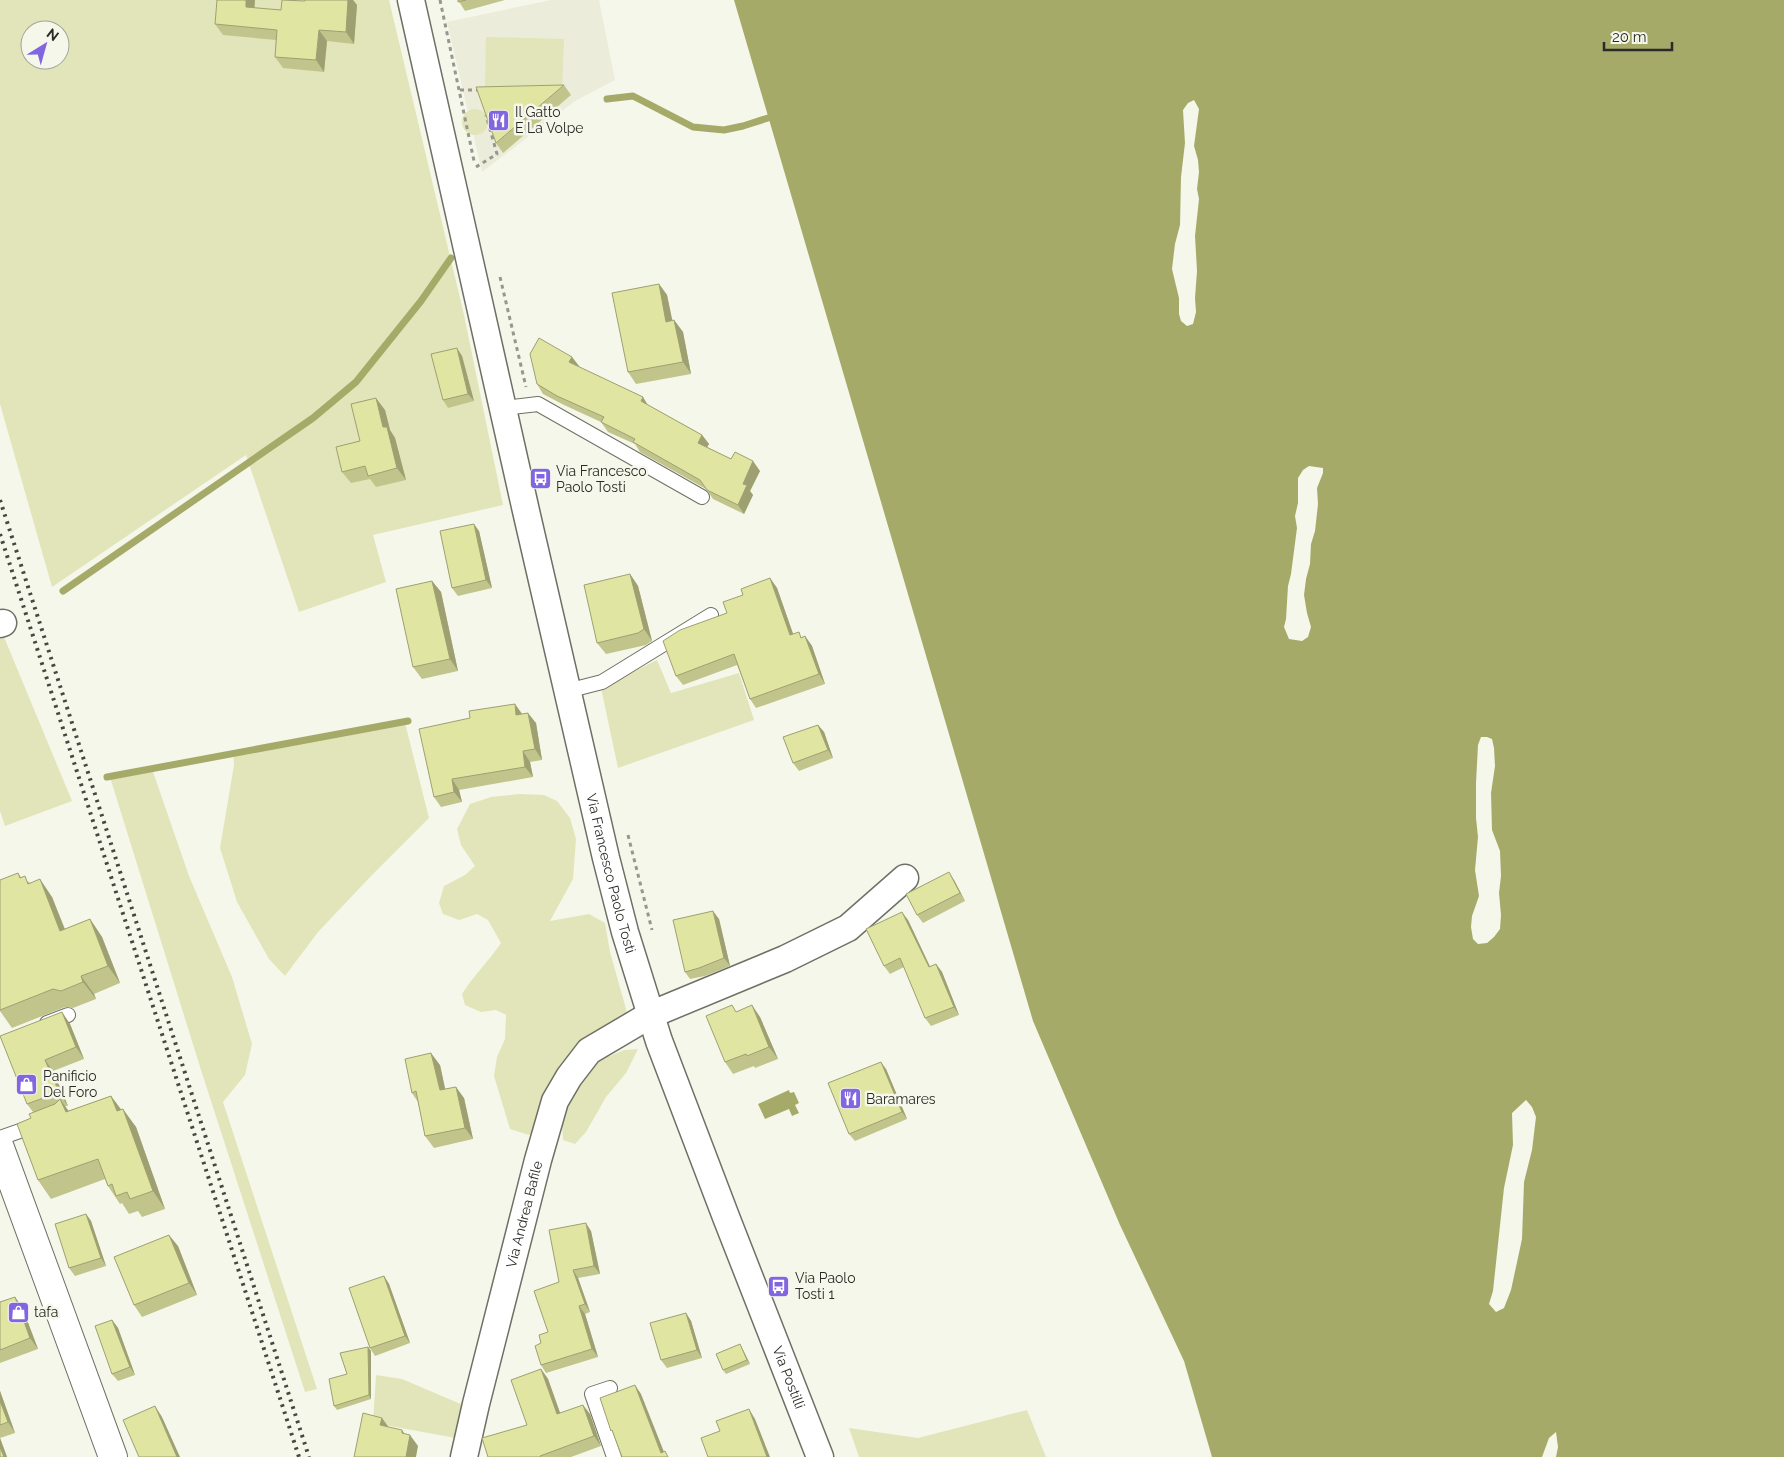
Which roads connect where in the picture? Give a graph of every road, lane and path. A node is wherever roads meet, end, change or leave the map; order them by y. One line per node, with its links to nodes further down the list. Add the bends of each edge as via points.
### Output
1 (411, 0): 10 (street, Via Francesco Paolo Tosti)
2 (440, 0): 3 (path)
3 (460, 90): 4 (path, via 479,90); 6 (path)
4 (482, 99)
5 (484, 108): 6 (path, via 497,154)
6 (476, 167): 7 (path)
7 (478, 177)
8 (499, 270): 9 (path)
9 (530, 405): 10 (lane); 11 (lane, via 538,404)
10 (503, 408): 13 (street, Via Francesco Paolo Tosti)
11 (702, 497)
12 (711, 614): 13 (lane, via 602,682)
13 (567, 691): 18 (street, Via Francesco Paolo Tosti, via 624,932)
14 (627, 830): 16 (path, Via Francesco Paolo Tosti)
15 (905, 878): 18 (street, via 848,928 786,959)
16 (654, 938)
17 (68, 1015): 19 (lane)
18 (650, 1015): 23 (street, Via Francesco Paolo Tosti); 26 (street, Via Andrea Bafile, via 590,1051 555,1101)
19 (34, 1028)
20 (46, 1121): 21 (lane)
21 (0, 1138)
22 (0, 1148): 25 (main road)
23 (759, 1299): 28 (street, Via Postilli)
24 (610, 1388): 27 (lane, via 592,1394)
25 (113, 1457)
26 (464, 1457)
27 (614, 1457)
28 (820, 1457)

